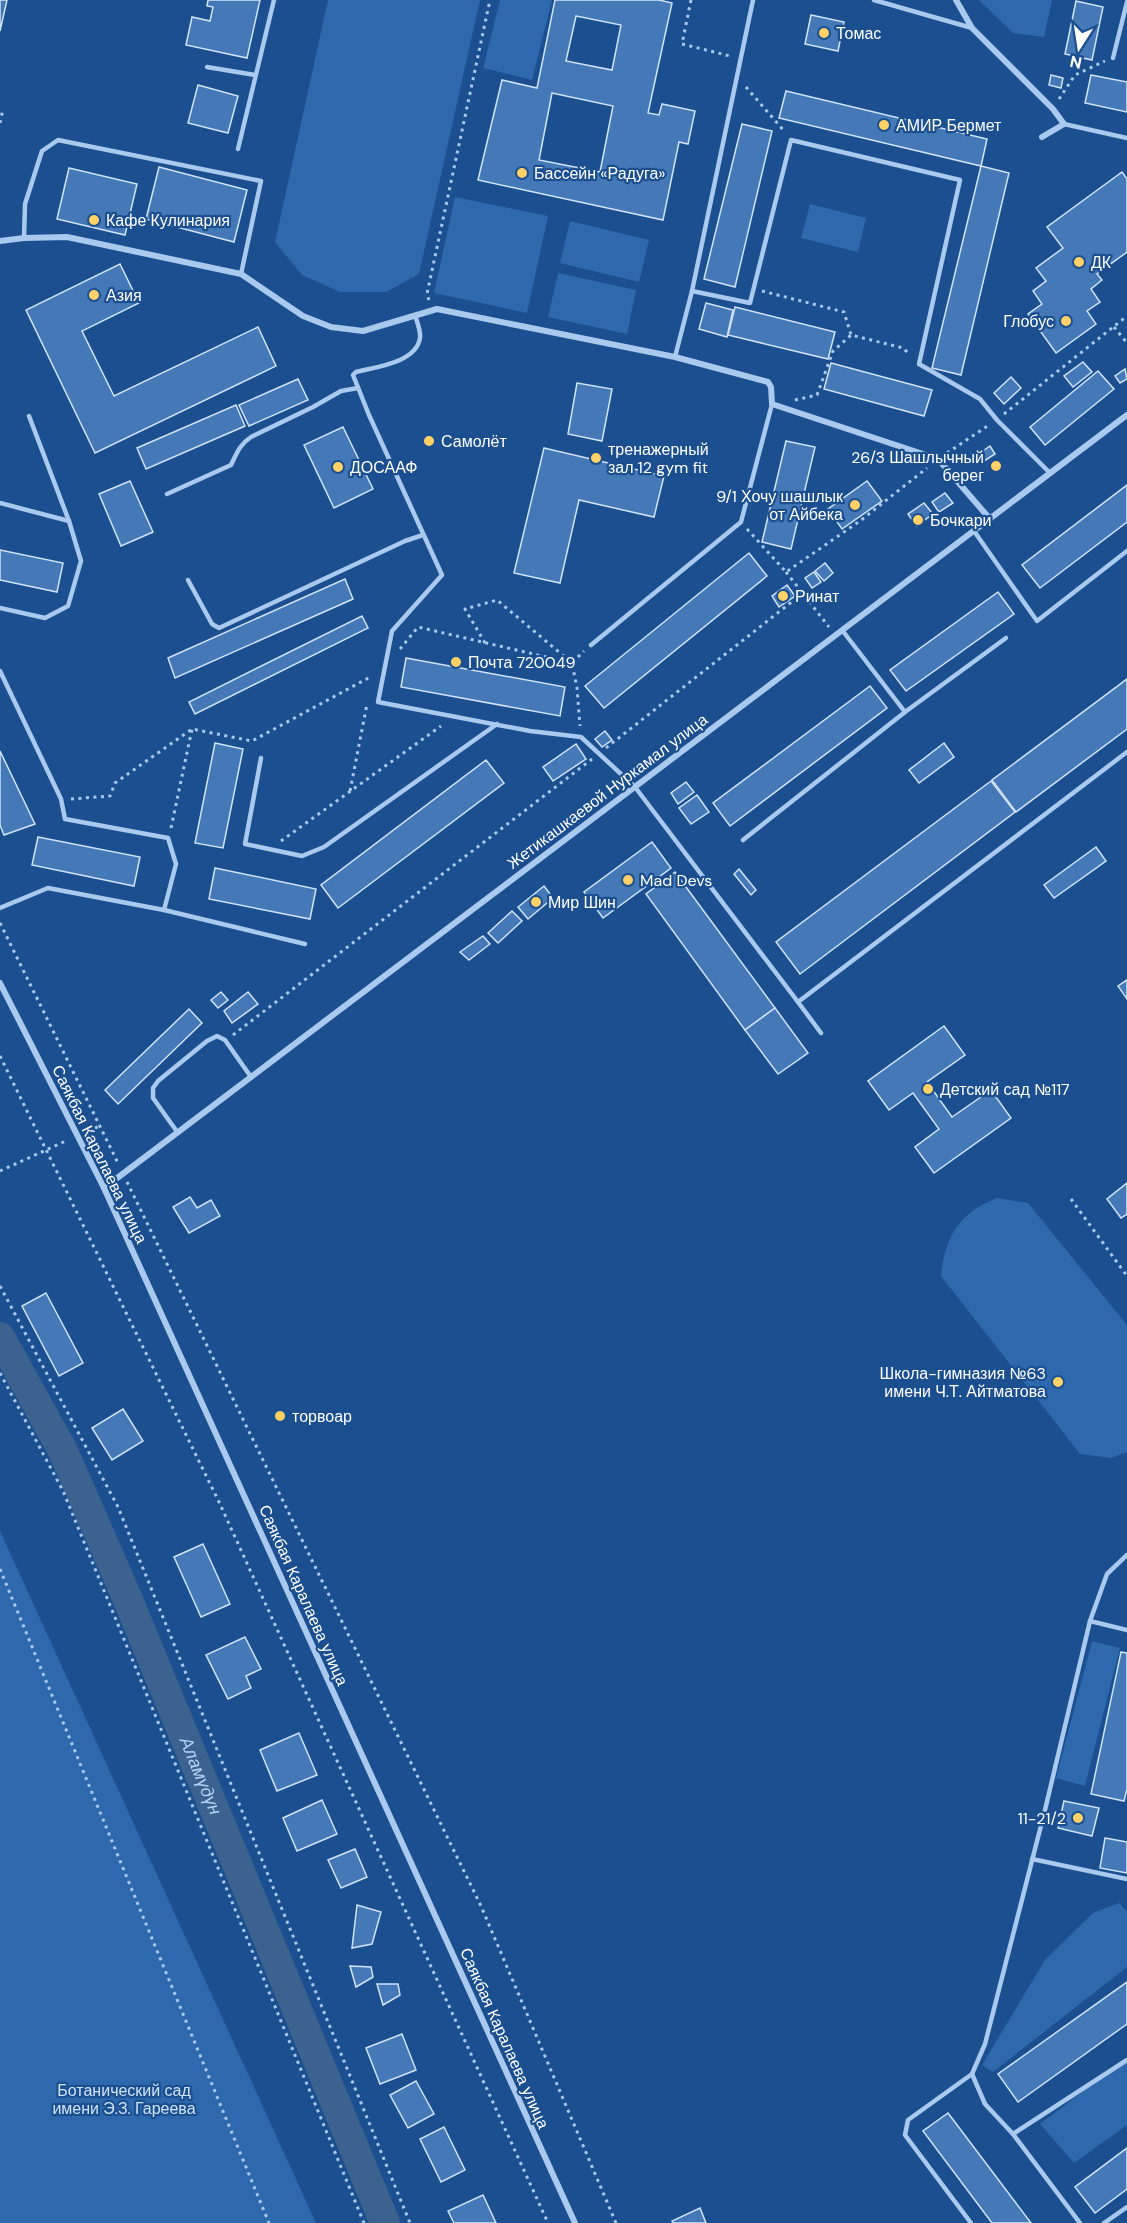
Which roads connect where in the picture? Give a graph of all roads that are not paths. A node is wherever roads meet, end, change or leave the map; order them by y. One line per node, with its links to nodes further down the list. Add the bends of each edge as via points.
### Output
1 (274, 0): 9 (lane)
2 (753, 0): 17 (lane)
3 (874, 0): 6 (lane)
4 (956, 0): 6 (street)
5 (1127, 2): 7 (lane)
6 (972, 28): 10 (street)
7 (1113, 58)
8 (207, 67): 9 (lane)
9 (255, 75): 13 (lane)
10 (1064, 123): 11 (street); 12 (lane)
11 (1042, 137)
12 (1127, 138)
13 (238, 149)
14 (24, 238): 15 (street); 16 (street, via 67,237); 16 (lane, via 25,204 42,151 58,140 261,181)
15 (0, 241)
16 (241, 274): 18 (street, via 303,316 331,327 363,331)
17 (692, 291): 19 (lane); 24 (lane, via 750,303 791,141 960,180 920,364 980,399)
18 (415, 315): 19 (street, via 437,309); 20 (lane, via 420,338 414,352 354,373)
19 (675, 357): 21 (street, via 768,382)
20 (358, 387): 25 (lane, via 340,391 251,437 243,442 231,465); 30 (lane)
21 (772, 404): 27 (street, via 938,459); 36 (lane, via 741,522)
22 (1127, 415): 24 (street, Жетикашкаевой Нуркамал улица)
23 (29, 416): 28 (lane)
24 (1050, 473): 27 (street, Жетикашкаевой Нуркамал улица)
25 (167, 494)
26 (0, 503): 28 (lane)
27 (990, 519): 29 (street, Жетикашкаевой Нуркамал улица)
28 (69, 521): 33 (lane, via 81,561 68,606 45,618)
29 (974, 531): 31 (lane, via 1037,621); 34 (street, Жетикашкаевой Нуркамал улица)
30 (423, 535): 32 (lane, via 219,628 212,624); 39 (lane, via 442,575 392,631 378,702)
31 (1127, 550)
32 (188, 580)
33 (0, 608)
34 (842, 630): 38 (lane); 42 (street, Жетикашкаевой Нуркамал улица)
35 (1006, 638): 38 (lane)
36 (591, 645)
37 (0, 671): 45 (lane, via 61,800 65,819 168,838 176,864)
38 (905, 712): 43 (lane)
39 (497, 724): 41 (lane, via 324,847 302,856 245,844); 42 (lane, via 581,737)
40 (1126, 756): 48 (lane)
41 (261, 758)
42 (635, 787): 48 (lane); 50 (street, Жетикашкаевой Нуркамал улица)
43 (743, 840)
44 (0, 908): 45 (lane, via 48,888)
45 (164, 910): 46 (lane)
46 (304, 944)
47 (0, 983): 52 (street, Саякбая Каралаева улица)
48 (798, 1002): 49 (lane)
49 (821, 1033)
50 (251, 1077): 51 (street, Жетикашкаевой Нуркамал улица); 51 (lane, via 225,1040 217,1036 207,1041 153,1088 153,1098)
51 (178, 1132): 52 (street, Жетикашкаевой Нуркамал улица)
52 (104, 1188): 62 (street, Саякбая Каралаева улица)
53 (1127, 1555): 54 (lane, via 1107,1574)
54 (1090, 1622): 55 (lane); 56 (lane)
55 (1127, 1630)
56 (1032, 1859): 57 (lane); 59 (lane, via 985,2044)
57 (1127, 1879)
58 (1127, 2060): 60 (lane)
59 (972, 2074): 60 (lane, via 986,2104); 63 (lane, via 908,2120 905,2135)
60 (1013, 2134): 64 (lane)
61 (1127, 2207): 65 (lane)
62 (575, 2223)
63 (971, 2223)
64 (1080, 2223)
65 (1104, 2223)

